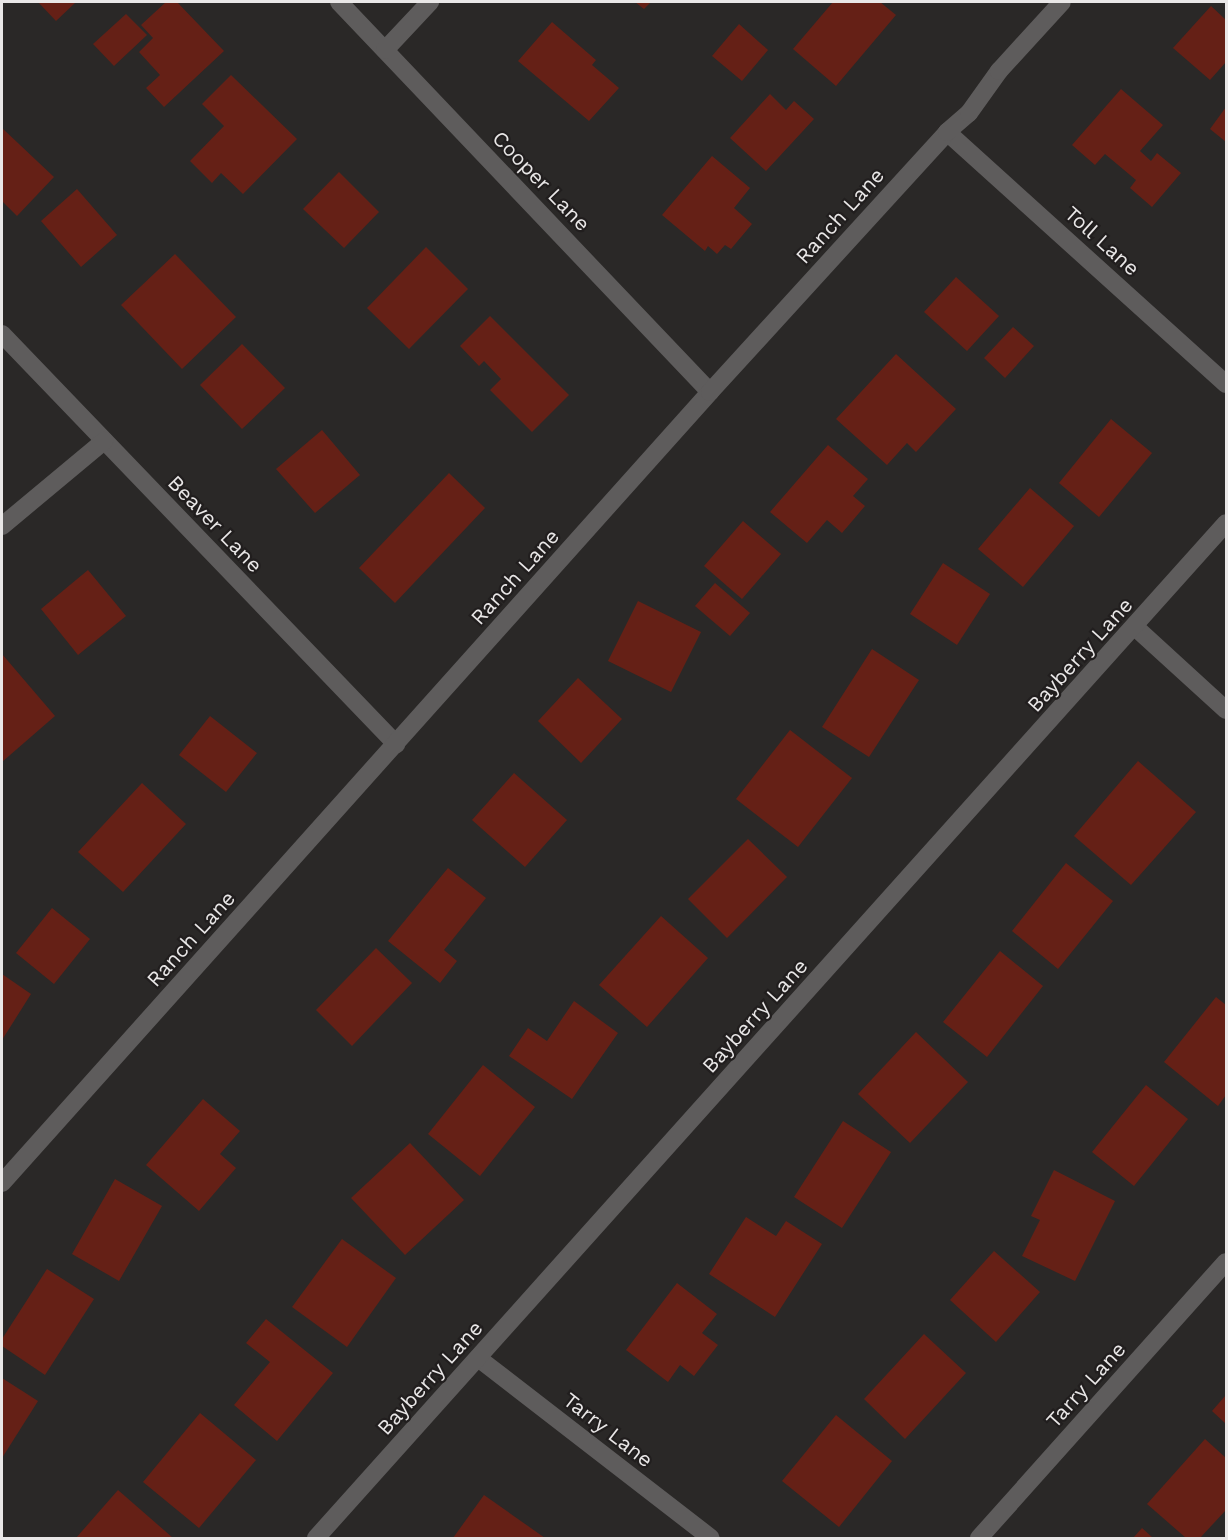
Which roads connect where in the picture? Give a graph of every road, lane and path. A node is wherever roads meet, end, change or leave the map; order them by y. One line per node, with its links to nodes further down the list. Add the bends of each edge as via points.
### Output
1 (339, 2): 4 (street, Cooper Lane)
2 (430, 2): 4 (street)
3 (1062, 2): 5 (street, Ranch Lane, via 999,71 969,113)
4 (386, 50): 8 (street, Cooper Lane)
5 (947, 132): 7 (street, Toll Lane); 8 (street, Ranch Lane)
6 (2, 334): 9 (street, Beaver Lane)
7 (1227, 384)
8 (711, 392): 14 (street, Ranch Lane)
9 (104, 441): 11 (street); 14 (street, Beaver Lane)
10 (1227, 523): 12 (street, Bayberry Lane)
11 (2, 526)
12 (1135, 627): 13 (street); 17 (street, Bayberry Lane)
13 (1227, 710)
14 (396, 744): 15 (street, Ranch Lane)
15 (2, 1183)
16 (1227, 1262): 20 (street, Tarry Lane)
17 (478, 1358): 18 (street, Bayberry Lane); 19 (street, Tarry Lane)
18 (316, 1539)
19 (711, 1539)
20 (979, 1539)

